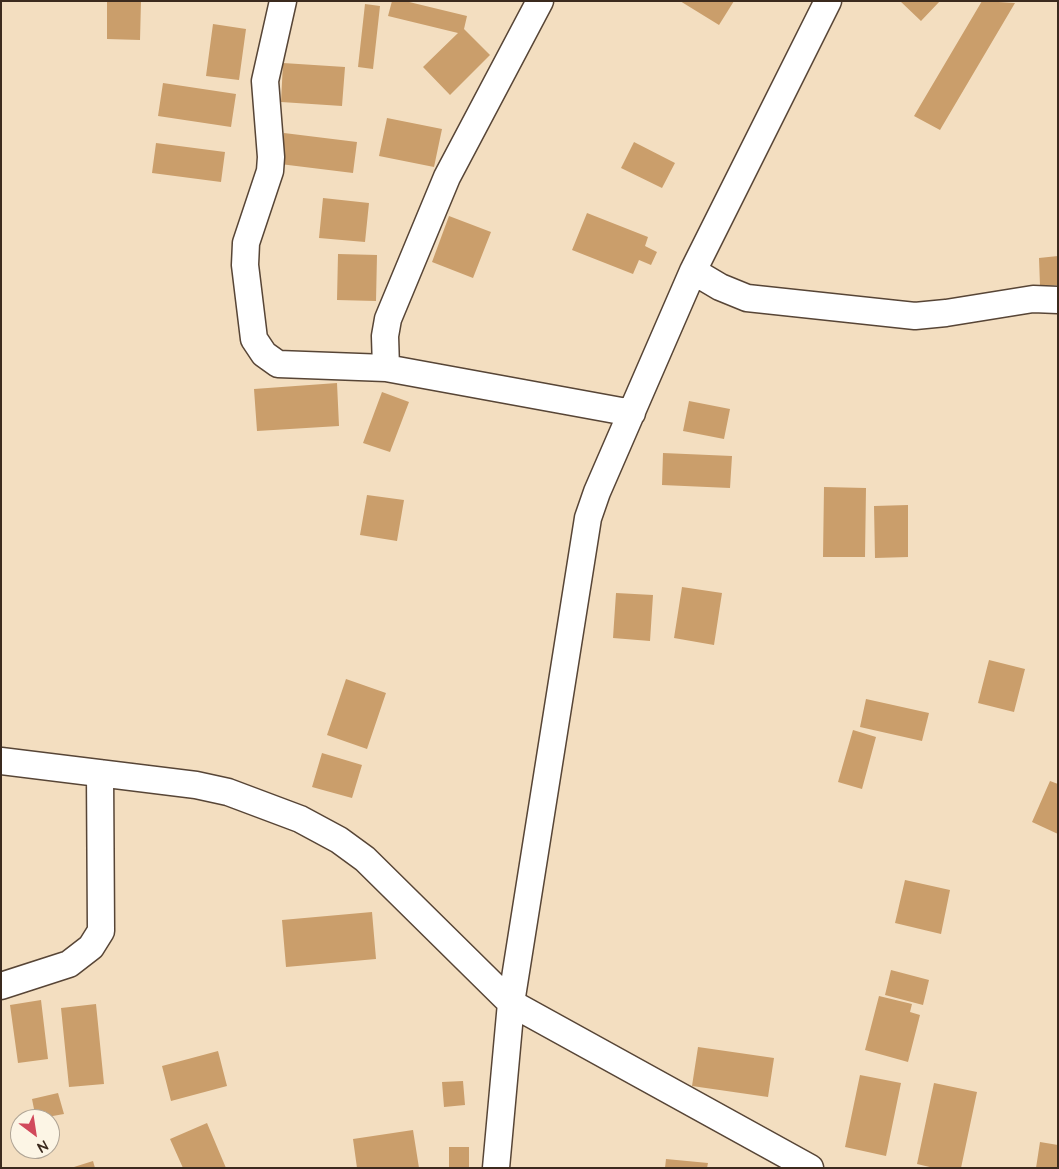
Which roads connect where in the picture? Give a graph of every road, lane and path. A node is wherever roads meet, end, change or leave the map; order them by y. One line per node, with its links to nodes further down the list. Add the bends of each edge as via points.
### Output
1 (283, 1): 6 (street, via 265,80 270,171 246,243 245,265 254,339 264,354 278,364)
2 (540, 1): 6 (street, via 440,194 388,319)
3 (828, 1): 4 (street)
4 (693, 271): 5 (street, via 747,298 915,316 1034,299); 7 (street)
5 (1058, 300)
6 (386, 368): 7 (street)
7 (632, 413): 11 (street, via 588,518)
8 (1, 761): 9 (street)
9 (100, 773): 10 (street, via 101,931 91,947 69,964); 11 (street, via 228,792 300,819 338,840 365,859)
10 (1, 986)
11 (511, 1002): 12 (street); 13 (street)
12 (496, 1168)
13 (810, 1168)

